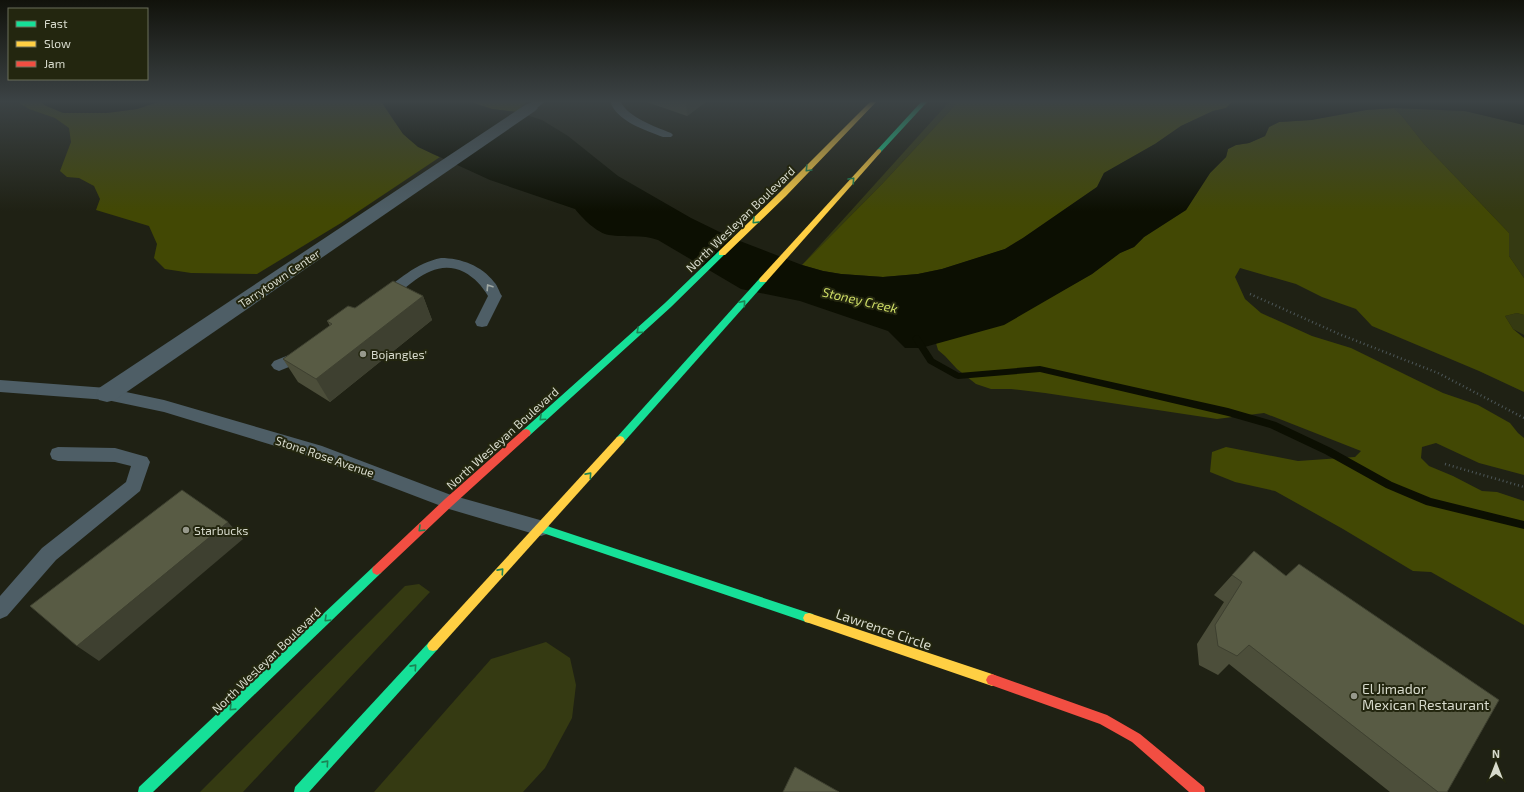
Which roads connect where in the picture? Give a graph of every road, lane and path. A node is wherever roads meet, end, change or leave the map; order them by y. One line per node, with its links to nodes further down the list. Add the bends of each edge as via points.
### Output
1 (486, 138): 10 (street, Tarrytown Center)
2 (838, 138): 15 (main road, North Wesleyan Boulevard, one-way to 15, via 668,304)
3 (891, 138): 16 (main road, one-way to 3)
4 (1250, 294): 11 (path, via 1339,334 1438,373)
5 (370, 309): 6 (lane, one-way to 5, via 495,296 488,284 475,272 454,263 435,264 414,276)
6 (482, 322)
7 (319, 346): 8 (lane)
8 (279, 365)
9 (0, 386): 10 (lane)
10 (107, 394): 15 (lane, Stone Rose Avenue, via 164,406 322,453)
11 (1524, 418)
12 (58, 454): 17 (lane, via 115,455 141,462 134,486 49,554)
13 (1445, 464): 14 (path)
14 (1524, 488)
15 (449, 502): 16 (lane, Stone Rose Avenue); 18 (main road, North Wesleyan Boulevard, one-way to 18)
16 (541, 528): 19 (main road, one-way to 16); 20 (main road, Lawrence Circle, via 1103,719 1136,738)
17 (0, 610)
18 (144, 792)
19 (300, 792)
20 (1199, 792)

